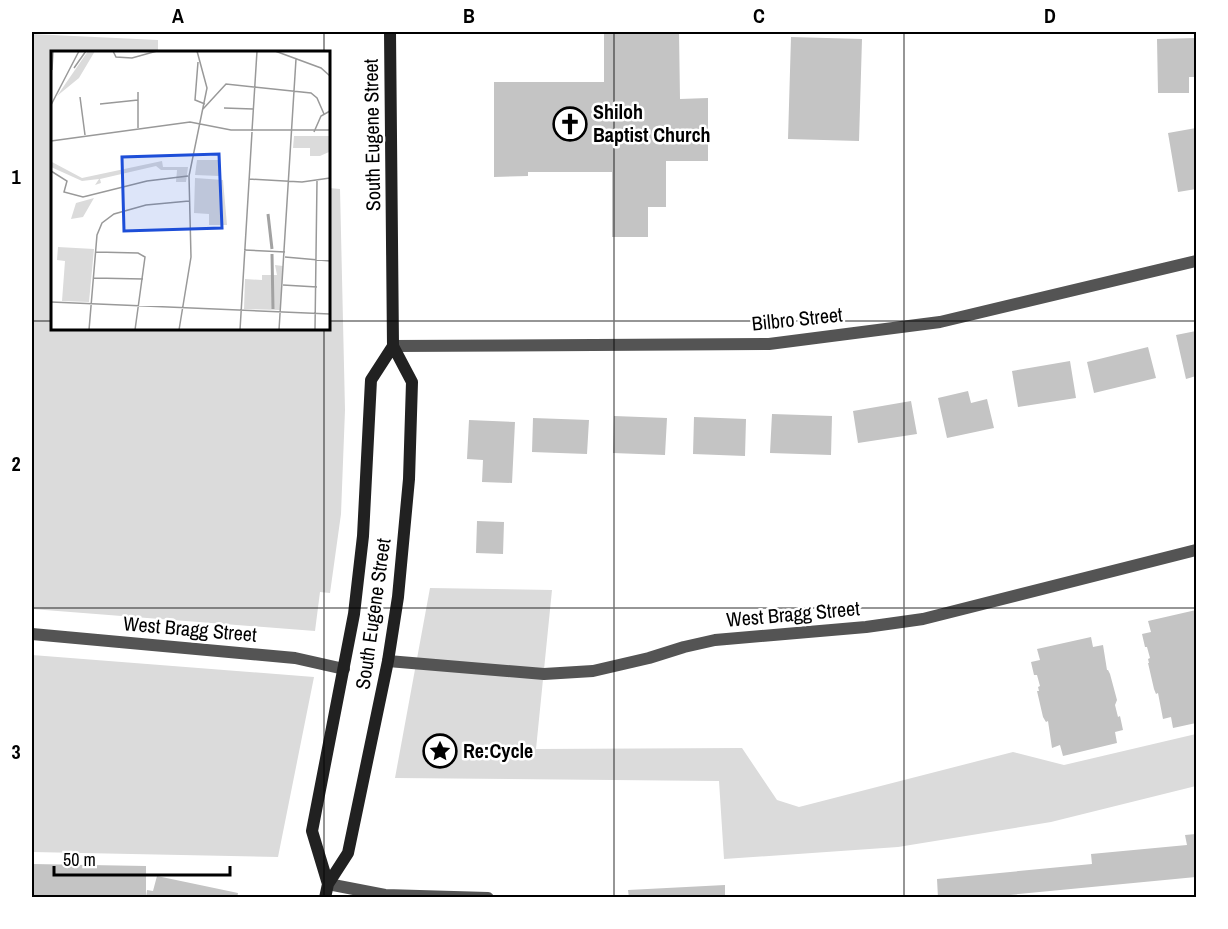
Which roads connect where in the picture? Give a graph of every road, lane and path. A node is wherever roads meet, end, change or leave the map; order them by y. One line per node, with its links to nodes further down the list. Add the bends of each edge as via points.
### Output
1 (390, 32): 3 (main road, South Eugene Street)
2 (1197, 261): 3 (street, Bilbro Street, via 940,322 769,344)
3 (393, 346): 6 (main road, South Eugene Street, via 412,382 404,542); 7 (main road, South Eugene Street, via 371,380 363,536)
4 (1197, 550): 6 (street, West Bragg Street, via 923,619 714,640 593,671 544,674)
5 (32, 634): 7 (street, West Bragg Street, via 295,658)
6 (388, 661): 8 (main road, South Eugene Street, via 348,852)
7 (344, 669): 8 (main road, South Eugene Street, via 312,831)
8 (328, 884): 9 (main road, South Eugene Street); 10 (street, via 385,895)
9 (325, 897)
10 (488, 897)

